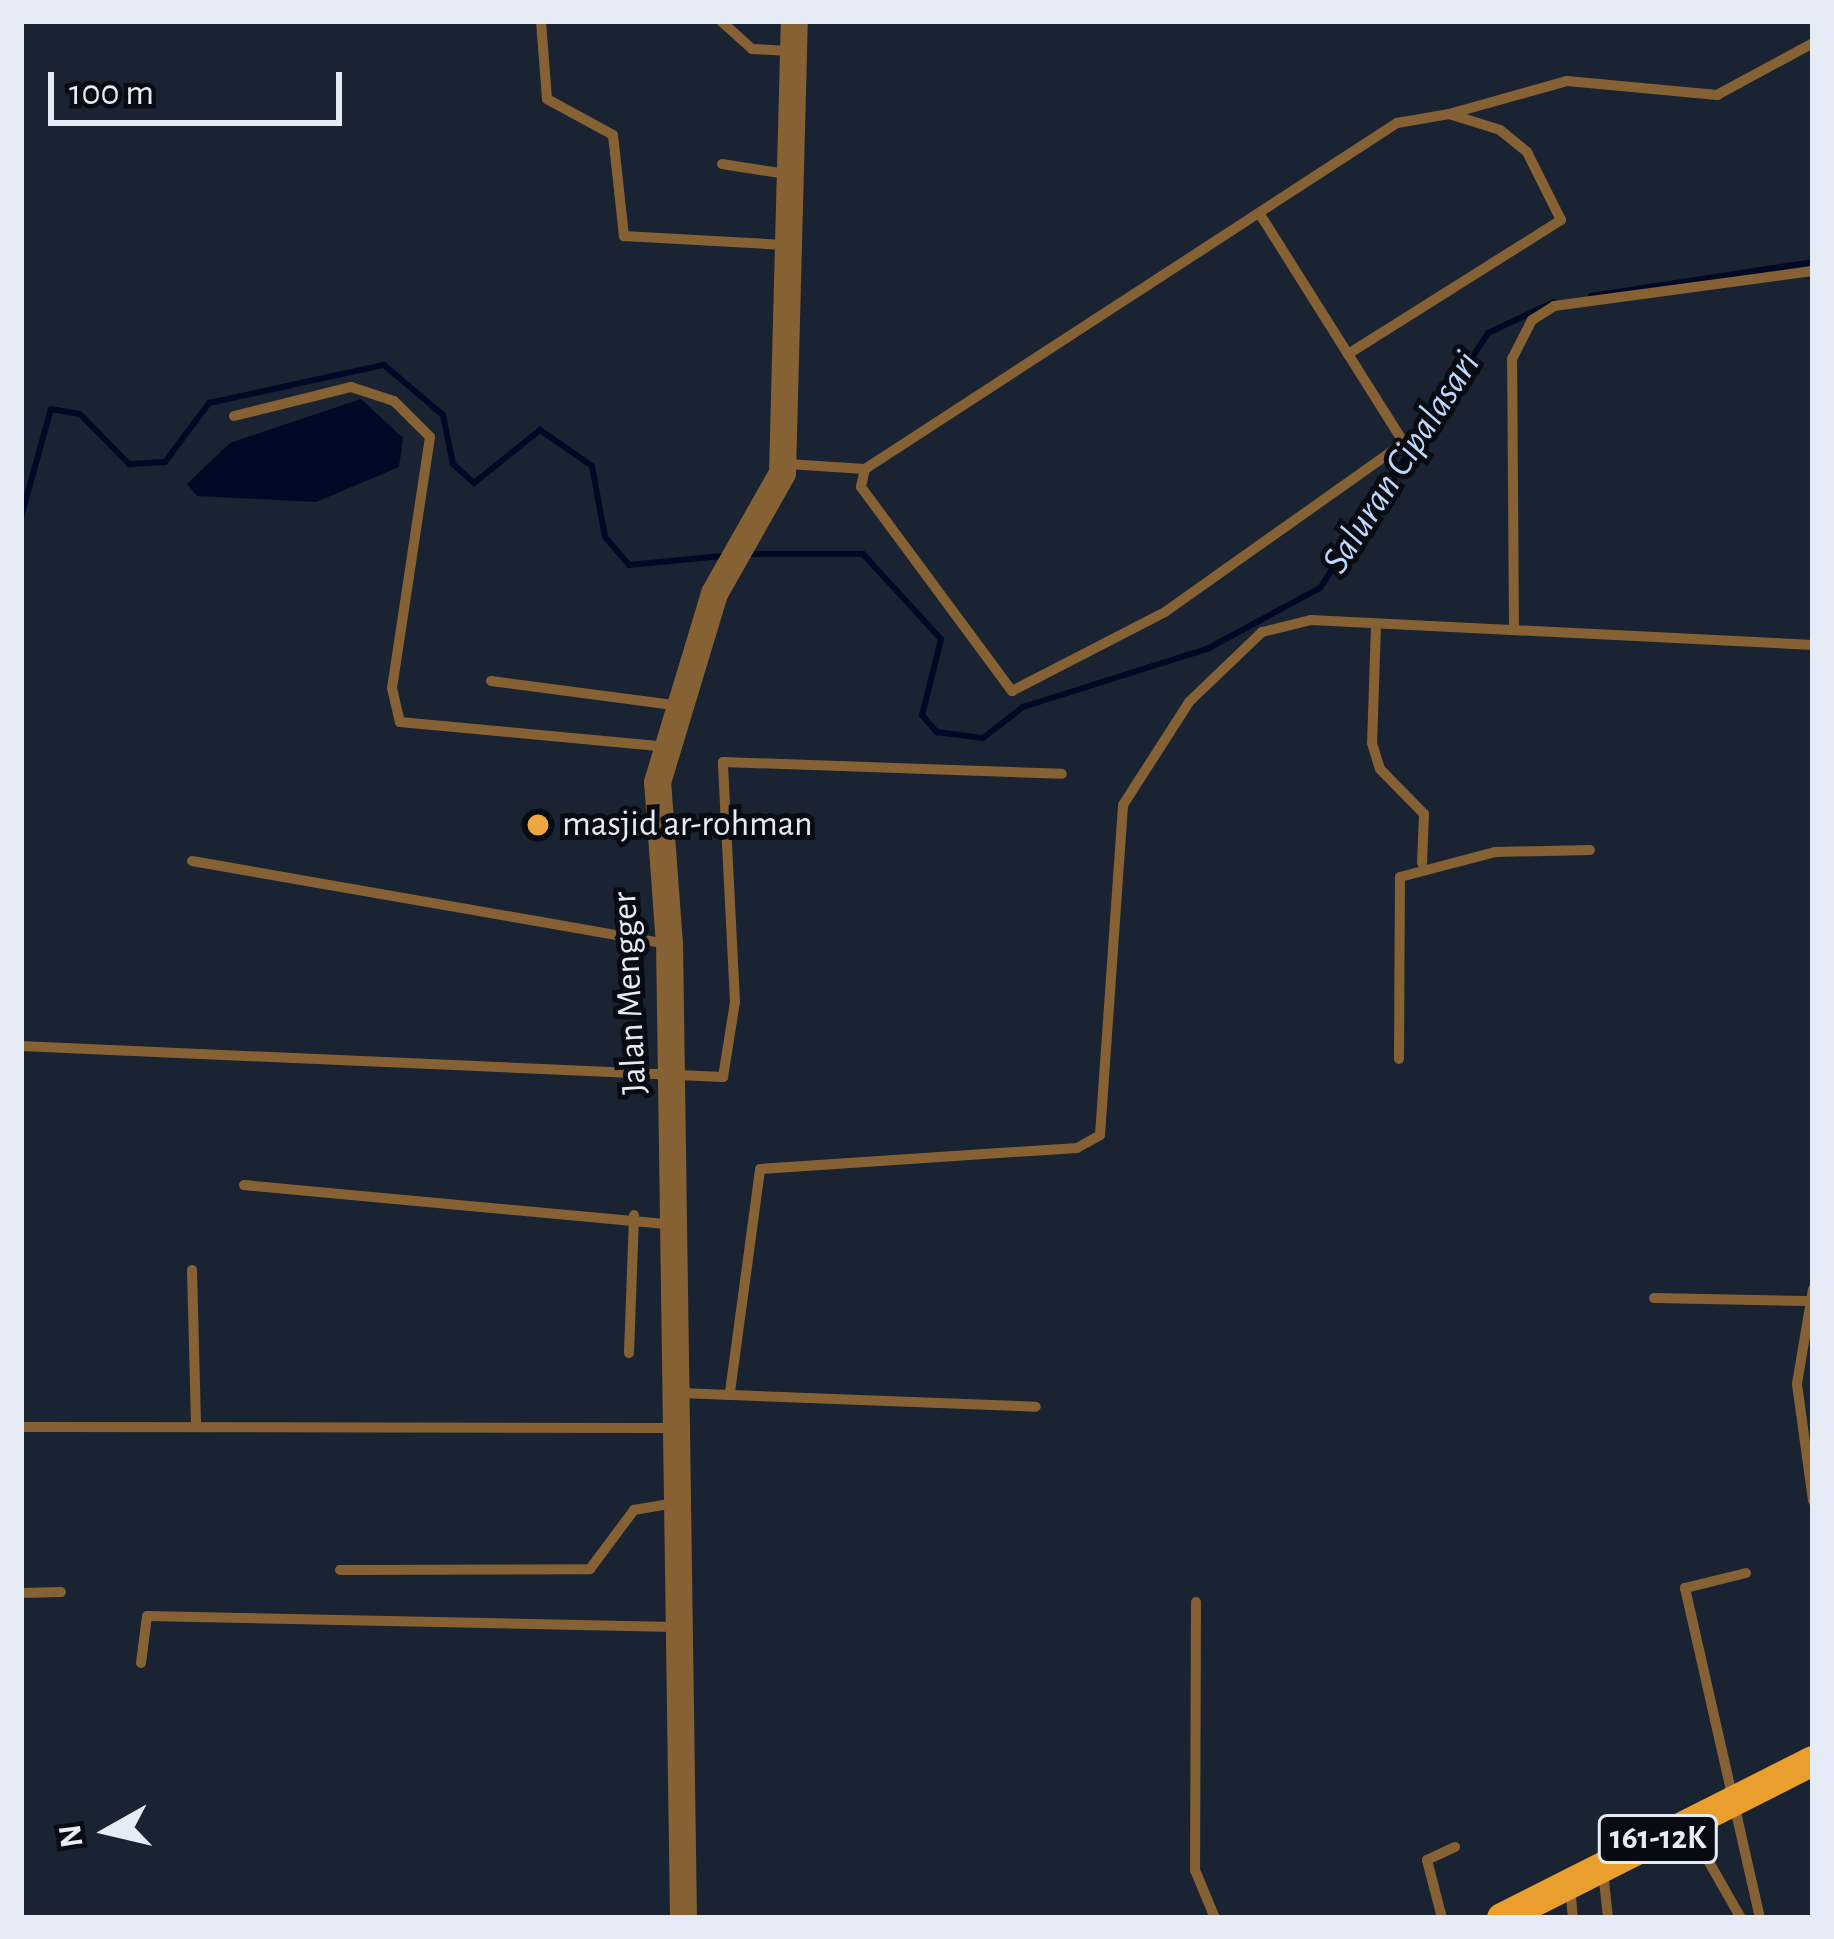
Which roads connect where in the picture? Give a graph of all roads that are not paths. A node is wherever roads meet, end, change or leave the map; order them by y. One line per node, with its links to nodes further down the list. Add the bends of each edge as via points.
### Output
1 (542, 21): 10 (lane, via 547,99 613,135 624,236)
2 (721, 21): 5 (lane, via 752,49)
3 (794, 21): 5 (street, Jalan Mengger)
4 (1813, 44): 6 (lane, via 1717,95 1567,81)
5 (793, 51): 8 (street, Jalan Mengger)
6 (1449, 114): 9 (lane, via 1397,123); 12 (lane, via 1480,120 1527,152 1562,220)
7 (722, 164): 8 (lane)
8 (790, 174): 10 (street, Jalan Mengger)
9 (1260, 214): 12 (lane); 15 (lane)
10 (790, 246): 14 (street, Jalan Mengger)
11 (1813, 272): 17 (lane, via 1554,306 1532,320 1512,359)
12 (1348, 353): 15 (lane, via 1404,432 1400,448 1165,612 1022,693 1004,686 861,487)
13 (234, 416): 21 (lane, via 351,387 394,401 430,437 392,688 400,722)
14 (783, 464): 15 (lane); 20 (street, Jalan Mengger, via 733,555)
15 (865, 469)
16 (1376, 625): 17 (lane); 25 (lane, via 1374,754 1424,814); 37 (lane, via 1285,621 1262,632 1141,768 1123,805 1100,1135 1077,1148 760,1169)
17 (1514, 630): 18 (lane)
18 (1813, 645)
19 (491, 682): 20 (lane)
20 (673, 705): 21 (street, Jalan Mengger)
21 (661, 746): 26 (street, Jalan Mengger)
22 (1062, 774): 29 (lane, via 723,762 734,1052 723,1077)
23 (1590, 850): 25 (lane)
24 (192, 861): 26 (lane)
25 (1422, 863): 28 (lane, via 1400,877)
26 (669, 944): 29 (street, Jalan Mengger)
27 (21, 1046): 29 (lane)
28 (1399, 1059)
29 (672, 1077): 32 (street, Jalan Mengger)
30 (244, 1185): 31 (lane)
31 (634, 1215): 32 (lane); 36 (lane)
32 (670, 1225): 38 (street, Jalan Mengger)
33 (192, 1270): 40 (lane)
34 (1810, 1295): 35 (lane); 43 (lane, via 1797,1384)
35 (1654, 1298)
36 (629, 1353)
37 (730, 1392): 38 (lane); 39 (lane)
38 (673, 1393): 42 (street, Jalan Mengger)
39 (1036, 1407)
40 (196, 1423): 41 (lane); 42 (lane)
41 (21, 1426)
42 (672, 1428): 44 (street, Jalan Mengger)
43 (1813, 1501)
44 (675, 1503): 45 (lane, via 634,1510 590,1569); 50 (street, Jalan Mengger)
45 (340, 1570)
46 (1746, 1573): 53 (lane, via 1685,1588 1704,1708)
47 (61, 1592): 48 (lane)
48 (21, 1593)
49 (1196, 1602): 59 (lane, via 1196,1870)
50 (677, 1628): 51 (lane, via 147,1616); 58 (street, Jalan Mengger)
51 (141, 1663)
52 (1813, 1761): 53 (main road, 161-12K)
53 (1737, 1799): 54 (main road, 161-12K); 65 (lane)
54 (1687, 1824): 56 (main road, 161-12K); 64 (lane)
55 (1455, 1847): 60 (lane, via 1427,1860)
56 (1602, 1868): 57 (main road, 161-12K); 63 (lane)
57 (1570, 1884): 61 (main road, 161-12K); 62 (lane)
58 (683, 1918)
59 (1214, 1918)
60 (1442, 1918)
61 (1502, 1918)
62 (1573, 1918)
63 (1607, 1918)
64 (1741, 1918)
65 (1760, 1918)

